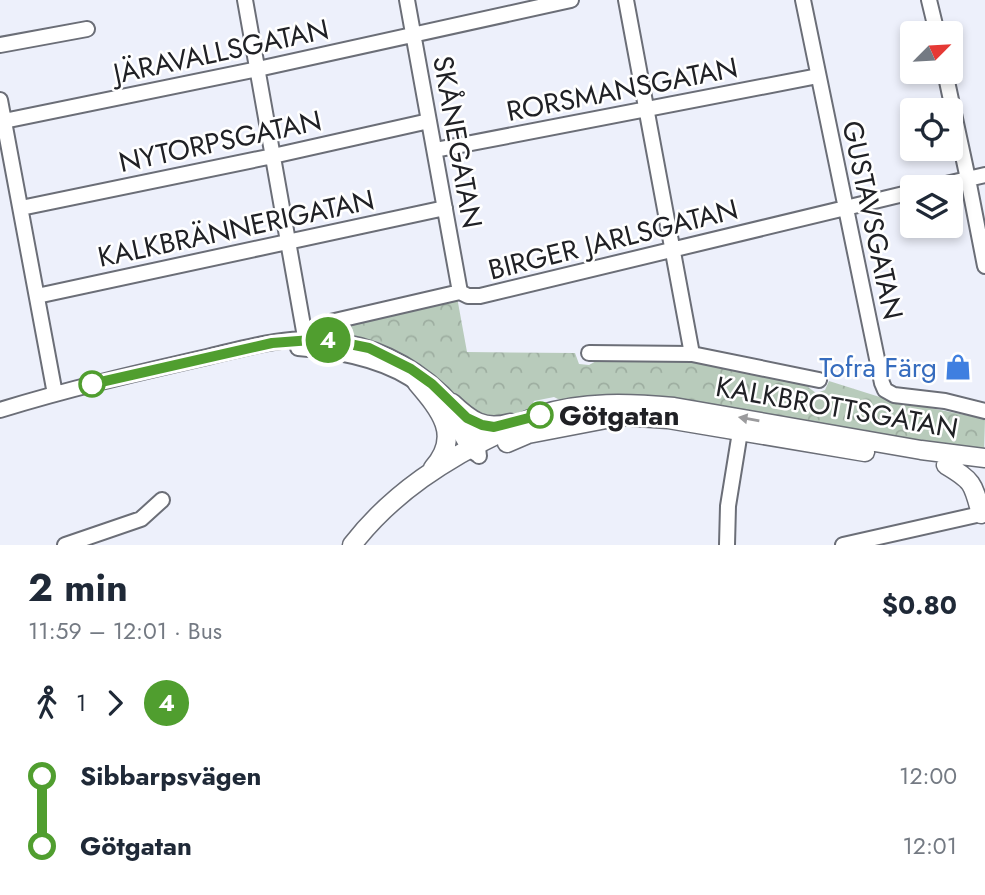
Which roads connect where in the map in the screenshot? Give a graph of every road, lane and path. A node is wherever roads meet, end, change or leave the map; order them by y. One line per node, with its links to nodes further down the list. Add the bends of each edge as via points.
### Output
1 (245, 0): 11 (street)
2 (407, 0): 9 (street, SKÅNEGATAN)
3 (571, 0): 9 (street, JÄRAVALLSGATAN)
4 (626, 0): 15 (street)
5 (803, 0): 12 (street, GUSTAVSGATAN)
6 (929, 0): 7 (street)
7 (934, 21)
8 (87, 29): 10 (street)
9 (414, 35): 11 (street, JÄRAVALLSGATAN); 17 (street, SKÅNEGATAN)
10 (0, 45)
11 (258, 69): 16 (street, JÄRAVALLSGATAN); 19 (street)
12 (818, 76): 15 (street, RORSMANSGATAN); 26 (street, GUSTAVSGATAN)
13 (948, 84): 21 (street)
14 (0, 100): 16 (street)
15 (646, 109): 18 (street, RORSMANSGATAN); 28 (street)
16 (4, 121): 24 (street)
17 (429, 121): 18 (street, SKÅNEGATAN); 19 (street, NYTORPSGATAN)
18 (435, 150): 25 (street, SKÅNEGATAN)
19 (273, 156): 24 (street, NYTORPSGATAN); 27 (street)
20 (985, 175): 21 (street)
21 (968, 179): 22 (street); 29 (street)
22 (963, 180)
23 (900, 195): 26 (street, BIRGER JARLSGATAN)
24 (20, 208): 31 (street)
25 (445, 208): 27 (street, KALKBRÄNNERIGATAN); 30 (street, SKÅNEGATAN)
26 (846, 209): 28 (street, BIRGER JARLSGATAN); 41 (street, GUSTAVSGATAN, via 885,390)
27 (289, 240): 31 (street, KALKBRÄNNERIGATAN); 33 (street)
28 (672, 250): 30 (street, BIRGER JARLSGATAN, via 480,296); 35 (street)
29 (985, 266)
30 (460, 292): 32 (street, BIRGER JARLSGATAN)
31 (37, 296): 38 (street)
32 (326, 323)
33 (307, 344): 37 (street, via 388,368); 38 (street, via 254,347); 39 (street, via 345,342 380,352 422,376)
34 (589, 353): 35 (street)
35 (692, 354): 36 (street)
36 (819, 380)
37 (417, 383): 44 (street, via 446,410); 48 (main road, via 439,411 447,433 443,455)
38 (55, 394): 40 (street)
39 (452, 403): 42 (main road, via 467,418 494,427); 44 (street)
40 (0, 411)
41 (985, 411)
42 (540, 415): 44 (main road, KALKBROTTSGATAN); 45 (main road, KALKBROTTSGATAN, one-way to 42, via 674,407 600,404)
43 (740, 432): 44 (main road, KALKBROTTSGATAN, via 622,416 528,433); 46 (main road, KALKBROTTSGATAN); 55 (street)
44 (476, 449): 48 (main road, KALKBROTTSGATAN); 54 (main road)
45 (985, 458)
46 (946, 465): 47 (main road, KALKBROTTSGATAN); 50 (main road, via 969,479)
47 (985, 469)
48 (426, 475): 53 (main road, KALKBROTTSGATAN, via 390,503)
49 (162, 500): 52 (street, via 141,519)
50 (983, 513): 51 (street)
51 (863, 543): 56 (street)
52 (65, 545)
53 (352, 545)
54 (362, 545)
55 (727, 545)
56 (843, 545)

